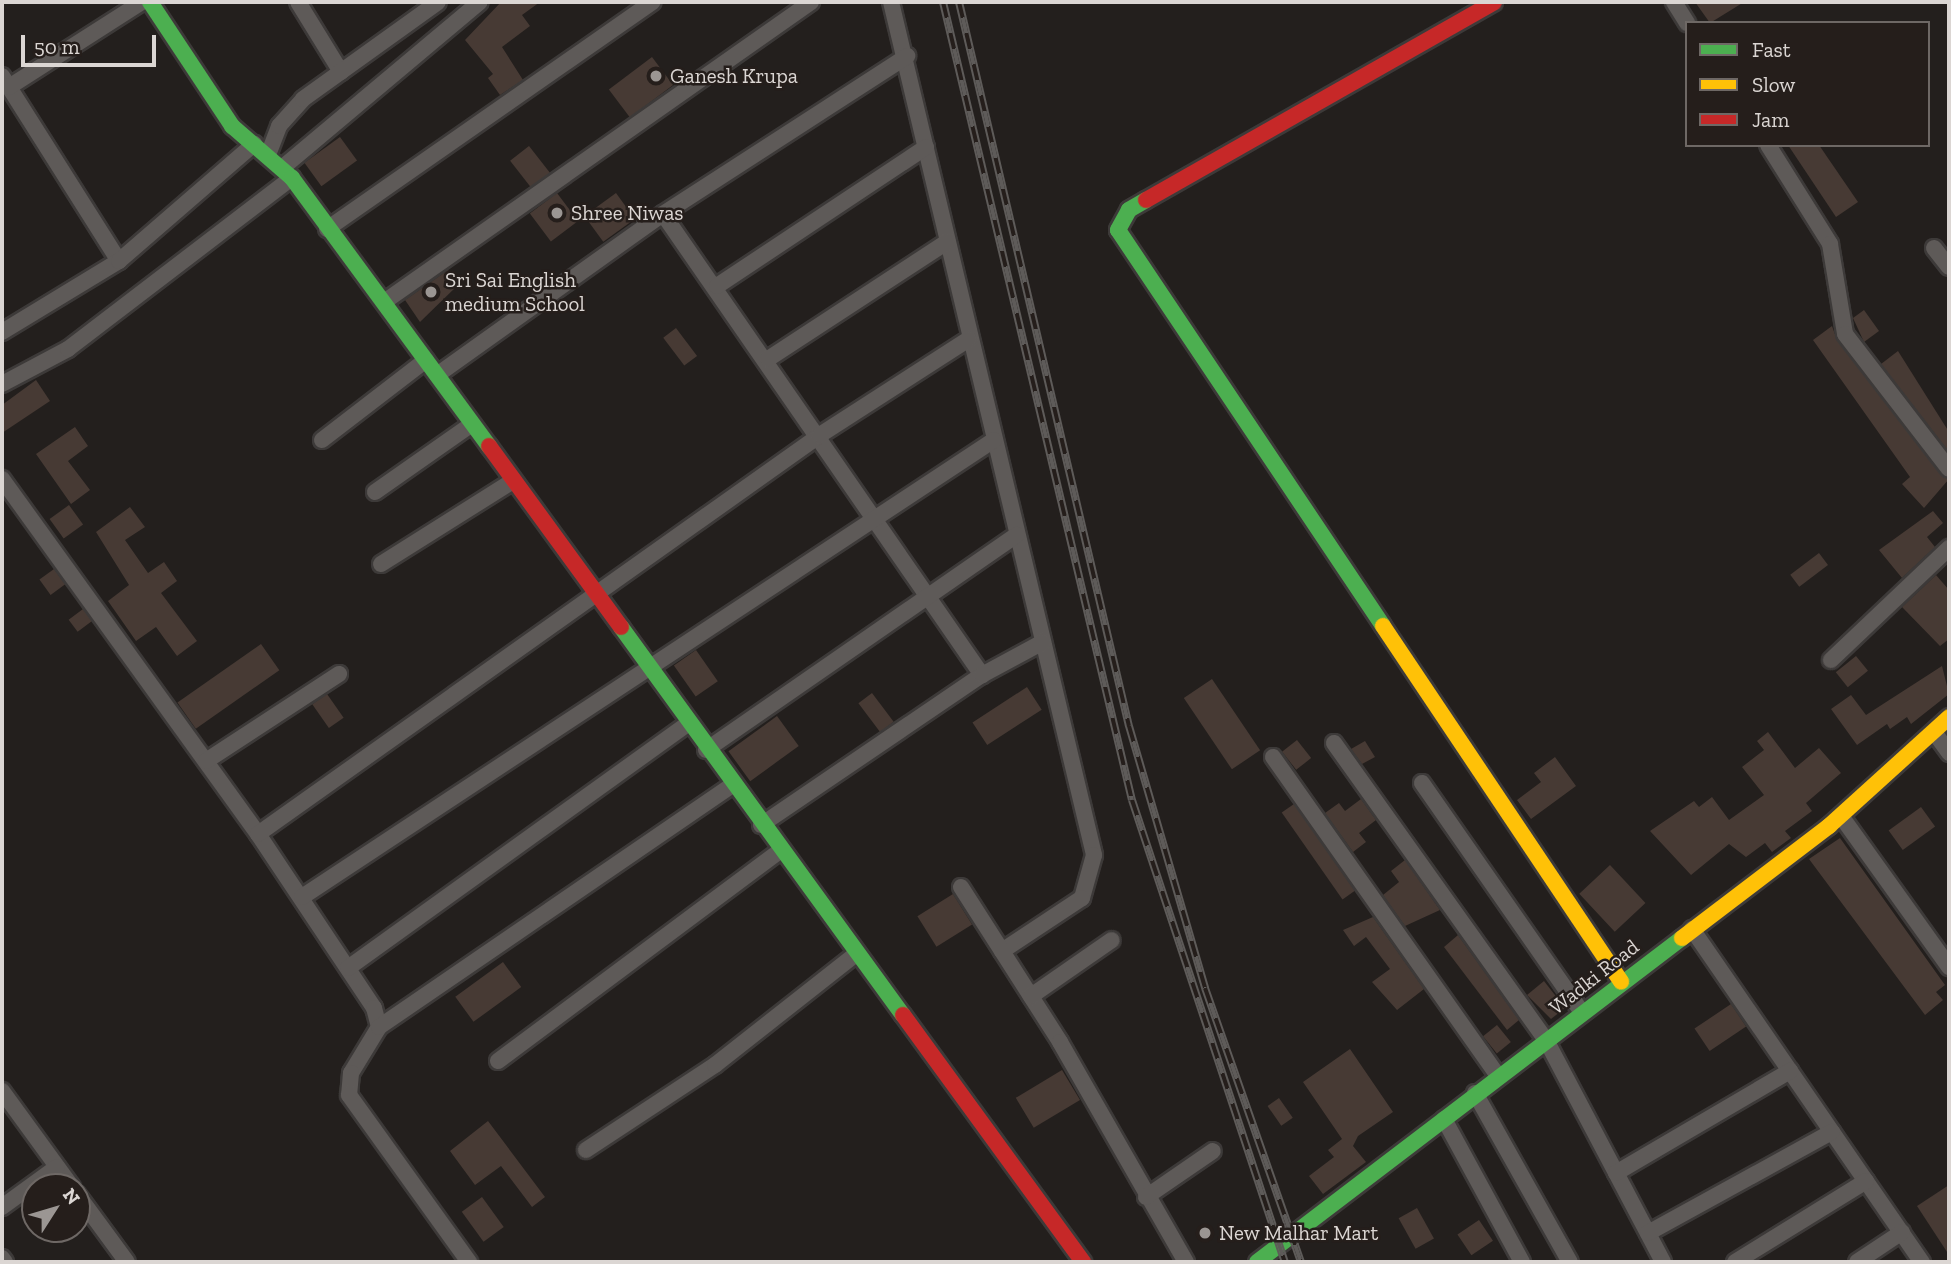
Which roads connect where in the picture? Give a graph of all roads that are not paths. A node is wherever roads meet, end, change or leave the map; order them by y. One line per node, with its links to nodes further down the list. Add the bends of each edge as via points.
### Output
1 (142, 2): 14 (street)
2 (150, 2): 15 (street, via 221,111)
3 (298, 2): 13 (street)
4 (438, 2): 13 (street)
5 (480, 2): 19 (street)
6 (653, 2): 21 (street)
7 (811, 2): 27 (street)
8 (891, 2): 12 (street)
9 (1494, 2): 75 (street, via 1129,210 1118,230)
10 (1674, 2): 11 (street)
11 (1686, 21)
12 (907, 56): 16 (street); 20 (street)
13 (341, 72): 18 (street, via 290,113)
14 (5, 82): 24 (street)
15 (254, 144): 18 (street); 24 (street)
16 (926, 147): 22 (street); 26 (street)
17 (1769, 147): 38 (street, via 1830,244 1845,334)
18 (268, 155): 19 (street)
19 (287, 173): 21 (street); 33 (street, via 68,349)
20 (663, 215): 26 (street); 32 (street)
21 (327, 229): 27 (street)
22 (947, 242): 29 (street); 30 (street)
23 (1934, 248): 25 (street)
24 (119, 261): 28 (street)
25 (1949, 267)
26 (717, 286): 30 (street)
27 (384, 302): 31 (street)
28 (2, 331)
29 (970, 339): 35 (street); 37 (street)
30 (768, 359): 35 (street)
31 (426, 360): 32 (street); 36 (street)
32 (437, 375): 34 (street)
33 (2, 384)
34 (472, 424): 40 (street); 41 (street)
35 (820, 435): 42 (street); 47 (street)
36 (322, 440)
37 (994, 440): 42 (street); 43 (street)
38 (1949, 469)
39 (2, 479): 60 (street)
40 (513, 481): 45 (street); 47 (street)
41 (375, 492)
42 (878, 517): 46 (street); 50 (street)
43 (1017, 535): 46 (street); 48 (street)
44 (1949, 548): 49 (street)
45 (381, 565)
46 (930, 595): 52 (street); 57 (street)
47 (595, 596): 50 (street); 65 (street)
48 (1042, 642): 52 (street); 71 (street, via 1095,869 1082,898)
49 (1831, 660)
50 (647, 670): 54 (street); 68 (street)
51 (339, 674): 60 (street)
52 (982, 675): 64 (street)
53 (1949, 717): 55 (street, Wadki Road)
54 (687, 724): 57 (street); 74 (street)
55 (1934, 733): 58 (street); 63 (street, Wadki Road)
56 (1334, 743): 79 (street)
57 (706, 750): 62 (street)
58 (1949, 753)
59 (1273, 757): 82 (street)
60 (206, 761): 65 (street)
61 (1422, 783): 77 (street)
62 (732, 785): 64 (street); 78 (street)
63 (1841, 816): 69 (street, Wadki Road); 73 (street)
64 (761, 825): 66 (street)
65 (258, 834): 68 (street)
66 (780, 851): 72 (street); 80 (street)
67 (961, 887): 71 (street)
68 (302, 897): 74 (street)
69 (1692, 929): 75 (street, Wadki Road); 81 (street)
70 (1112, 940): 76 (street)
71 (1002, 951): 76 (street)
72 (856, 954): 87 (street, via 715,1065); 102 (street)
73 (1949, 967)
74 (348, 968): 78 (street)
75 (1621, 982): 77 (street, Wadki Road)
76 (1031, 996): 93 (street)
77 (1582, 1012): 79 (street, Wadki Road)
78 (379, 1027): 101 (street, via 351,1073 349,1095)
79 (1546, 1040): 82 (street, Wadki Road); 90 (street)
80 (498, 1061)
81 (1790, 1071): 86 (street); 90 (street)
82 (1498, 1076): 84 (street, Wadki Road)
83 (2, 1091): 89 (street)
84 (1475, 1093): 85 (street, Wadki Road); 106 (street)
85 (1444, 1119): 104 (street, Wadki Road); 105 (street)
86 (1832, 1132): 92 (street); 97 (street)
87 (586, 1150)
88 (1213, 1150): 93 (street)
89 (57, 1167): 91 (street); 94 (street)
90 (1616, 1172): 97 (street)
91 (62, 1173)
92 (1866, 1181): 96 (street); 108 (street)
93 (1146, 1197): 103 (street)
94 (2, 1207)
95 (91, 1213): 100 (street)
96 (1902, 1232): 109 (street); 110 (street)
97 (1648, 1233): 107 (street)
98 (2, 1258): 99 (street)
99 (5, 1262)
100 (127, 1262)
101 (469, 1262)
102 (1083, 1262)
103 (1186, 1262)
104 (1257, 1262)
105 (1522, 1262)
106 (1570, 1262)
107 (1663, 1262)
108 (1735, 1262)
109 (1857, 1262)
110 (1922, 1262)

